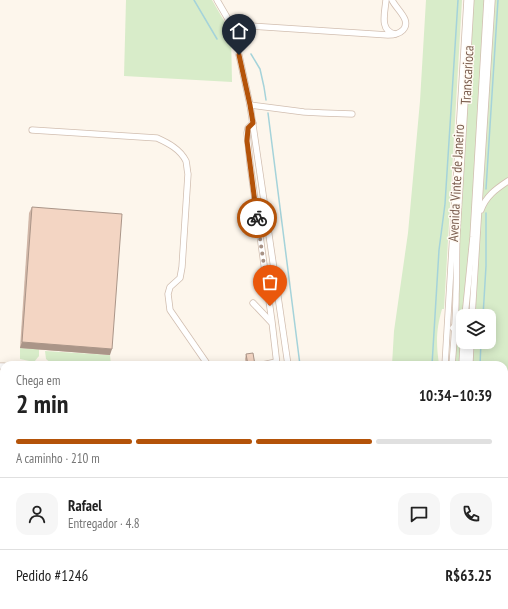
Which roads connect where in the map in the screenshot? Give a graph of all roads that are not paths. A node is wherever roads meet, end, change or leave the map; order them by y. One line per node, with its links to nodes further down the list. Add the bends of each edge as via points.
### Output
1 (217, 0): 8 (street, via 228,19 236,25)
2 (386, 0): 8 (street, via 385,26 389,32)
3 (392, 0): 8 (street, via 406,23)
4 (467, 0): 27 (street, Avenida Vinte de Janeiro)
5 (471, 0): 20 (street, Transcarioca, via 456,256)
6 (487, 0): 17 (street, Transcarioca, via 473,237)
7 (492, 0): 15 (street, Avenida Vinte de Janeiro)
8 (396, 34)
9 (239, 55): 10 (street)
10 (250, 105): 11 (street, via 316,113); 12 (street)
11 (352, 114)
12 (253, 123): 19 (street, via 248,128 247,141); 26 (street)
13 (32, 130): 24 (street, via 157,138 180,152 186,162 188,174 182,260 180,278 170,287 168,294 170,310)
14 (508, 181): 15 (street, via 484,202)
15 (478, 216): 18 (street, Avenida Vinte de Janeiro)
16 (253, 303): 19 (street)
17 (466, 309)
18 (472, 309)
19 (272, 322): 25 (street)
20 (455, 325): 28 (street); 29 (street, Transcarioca)
21 (463, 349): 30 (street)
22 (466, 349): 31 (street)
23 (470, 349): 32 (street)
24 (205, 361)
25 (277, 361)
26 (287, 361)
27 (446, 361)
28 (447, 361)
29 (452, 361)
30 (462, 361)
31 (467, 361)
32 (469, 361)

